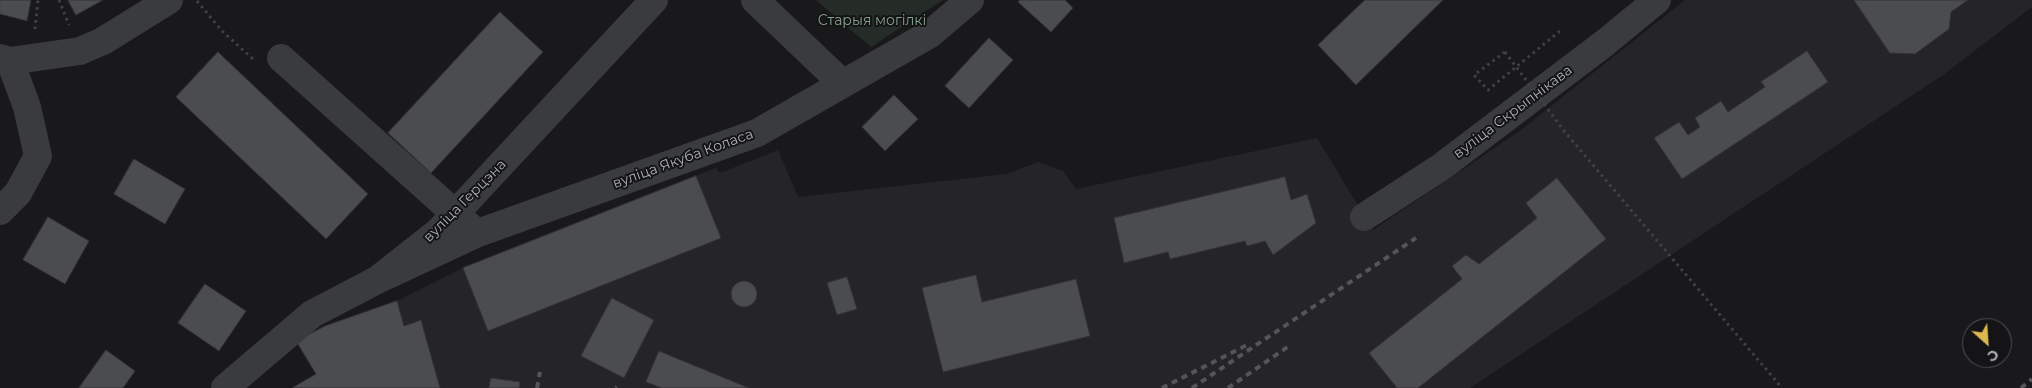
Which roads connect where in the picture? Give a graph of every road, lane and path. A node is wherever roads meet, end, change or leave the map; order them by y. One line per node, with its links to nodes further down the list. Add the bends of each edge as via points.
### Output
1 (38, 0): 12 (path)
2 (59, 0): 9 (path)
3 (169, 0): 14 (street, via 103,41 80,51)
4 (196, 0): 10 (path)
5 (654, 0): 17 (street, вуліца Герцэна)
6 (755, 0): 15 (street)
7 (970, 0): 15 (street, вуліца Якуба Коласа, via 930,34)
8 (1656, 0): 18 (street, вуліца Скрыпнікава, via 1606,42 1440,167)
9 (70, 26)
10 (222, 30)
11 (1560, 31): 22 (path, bridge, via 1488,90 1474,75 1505,52 1566,132)
12 (34, 33)
13 (281, 58): 17 (street)
14 (5, 59): 16 (street, via 27,107 38,156 18,193)
15 (842, 84): 19 (street, вуліца Якуба Коласа, via 757,133)
16 (0, 211)
17 (455, 215): 19 (street); 20 (street, вуліца Герцэна)
18 (1364, 217)
19 (478, 233): 20 (street, вуліца Якуба Коласа)
20 (377, 280): 21 (street, вуліца Герцэна, via 312,314)
21 (225, 388)
22 (1782, 388)

